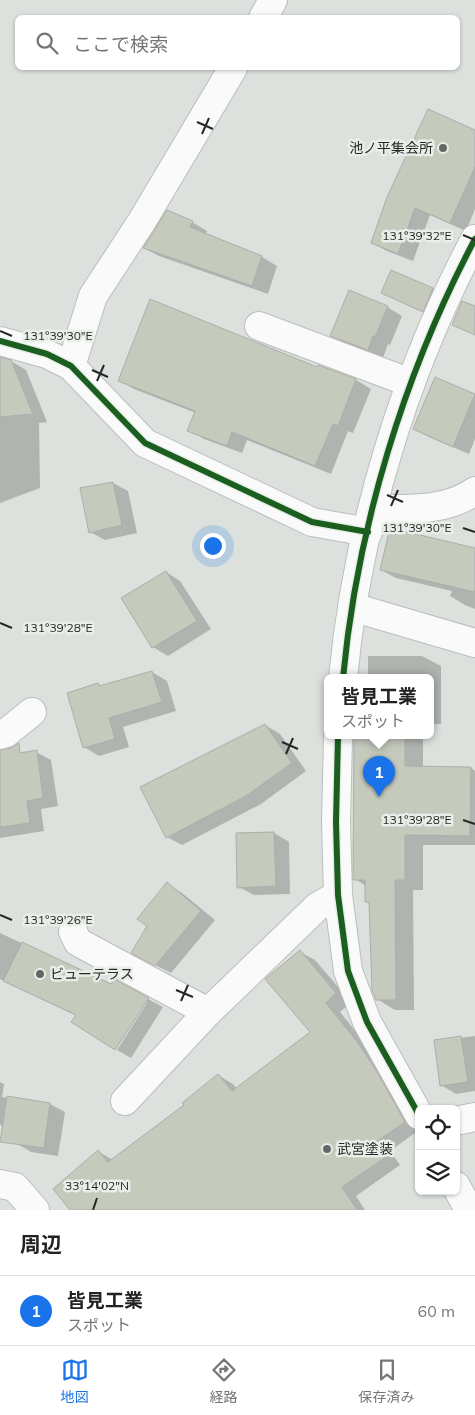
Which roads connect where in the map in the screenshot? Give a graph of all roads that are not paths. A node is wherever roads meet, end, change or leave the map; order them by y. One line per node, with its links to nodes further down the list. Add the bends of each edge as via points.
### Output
1 (273, 0): 2 (street)
2 (265, 15)
3 (232, 70): 7 (street, via 142,221 93,296)
4 (475, 239): 8 (street, via 453,280)
5 (259, 326): 8 (street)
6 (0, 341): 7 (street, via 47,354)
7 (70, 366): 10 (street, via 146,443 312,522)
8 (411, 383): 10 (street)
9 (475, 491): 10 (street, via 444,505)
10 (370, 520): 11 (street)
11 (352, 607): 12 (street); 13 (street)
12 (475, 643)
13 (343, 674)
14 (32, 712): 15 (street)
15 (0, 735)
16 (338, 739): 17 (street)
17 (338, 895): 19 (street, via 318,907); 21 (street, via 348,971 367,1022)
18 (73, 932): 19 (street, via 78,942)
19 (208, 1012): 20 (street)
20 (125, 1101)
21 (415, 1108)
22 (475, 1117): 23 (street)
23 (460, 1120)
24 (0, 1184): 26 (street, via 14,1187)
25 (460, 1193): 27 (street)
26 (35, 1210)
27 (469, 1210)

